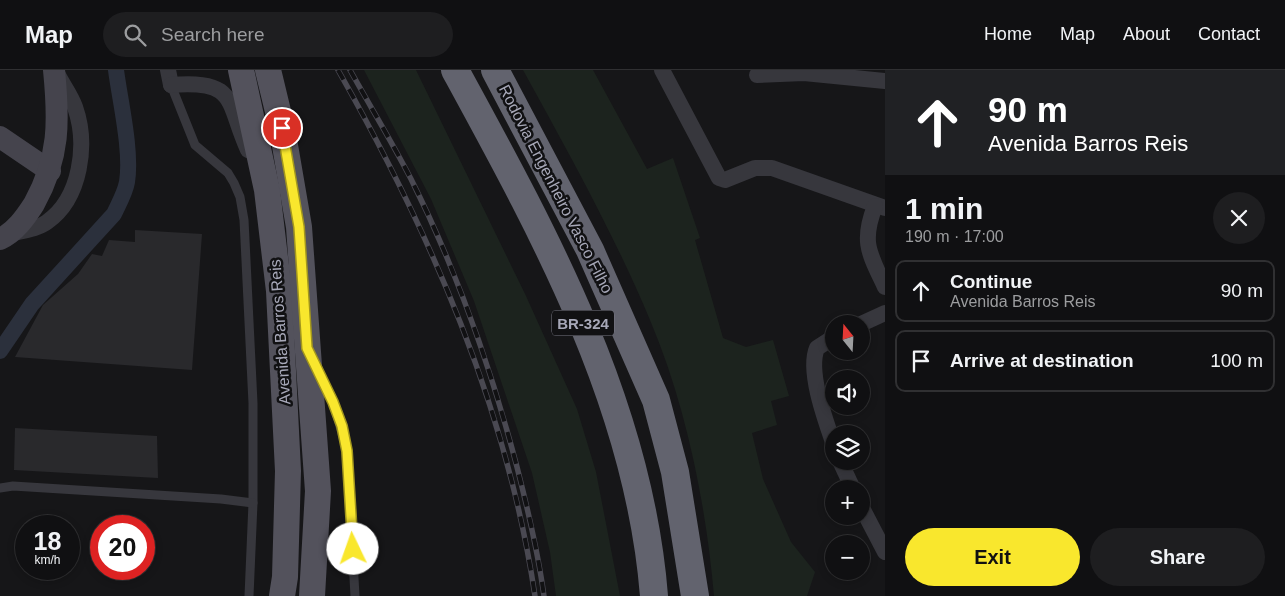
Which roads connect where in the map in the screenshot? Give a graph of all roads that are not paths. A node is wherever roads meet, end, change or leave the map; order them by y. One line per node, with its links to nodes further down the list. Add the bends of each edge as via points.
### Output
1 (54, 70): 12 (street, via 58,111); 15 (street, via 75,107 82,145 76,179 64,205 46,223)
2 (196, 70): 9 (street, via 184,80)
3 (241, 70): 13 (main road, Avenida Barros Reis)
4 (268, 70): 20 (main road, Avenida Barros Reis, via 299,227)
5 (455, 70): 30 (highway, Rodovia Engenheiro Vasco Filho / BR-324, via 522,192 592,343 621,426 639,496 652,563)
6 (495, 70): 31 (highway, Rodovia Engenheiro Vasco Filho / BR-324, via 590,250 656,400 675,472)
7 (662, 70): 14 (street, via 719,178 725,180 755,168 772,168)
8 (757, 75): 10 (street, via 804,72)
9 (170, 77): 13 (street, via 214,87 230,100 243,139); 23 (lane, via 195,145 228,173 240,198 254,403)
10 (885, 81)
11 (0, 137): 12 (street)
12 (50, 171): 15 (street, via 28,212)
13 (267, 190): 27 (main road, Avenida Barros Reis, via 279,292 287,441)
14 (880, 207): 16 (street, via 868,225 867,240)
15 (5, 236)
16 (885, 287)
17 (885, 313): 18 (street)
18 (870, 320)
19 (825, 343): 21 (street, via 817,348 814,359)
20 (307, 348): 28 (main road, Avenida Barros Reis, via 318,491); 29 (lane, via 333,402 347,451)
21 (828, 425)
22 (0, 488): 23 (lane, via 14,486 221,498)
23 (253, 503): 26 (lane)
24 (870, 523): 25 (street)
25 (885, 552)
26 (249, 596)
27 (282, 596)
28 (312, 596)
29 (355, 596)
30 (654, 596)
31 (695, 596)

